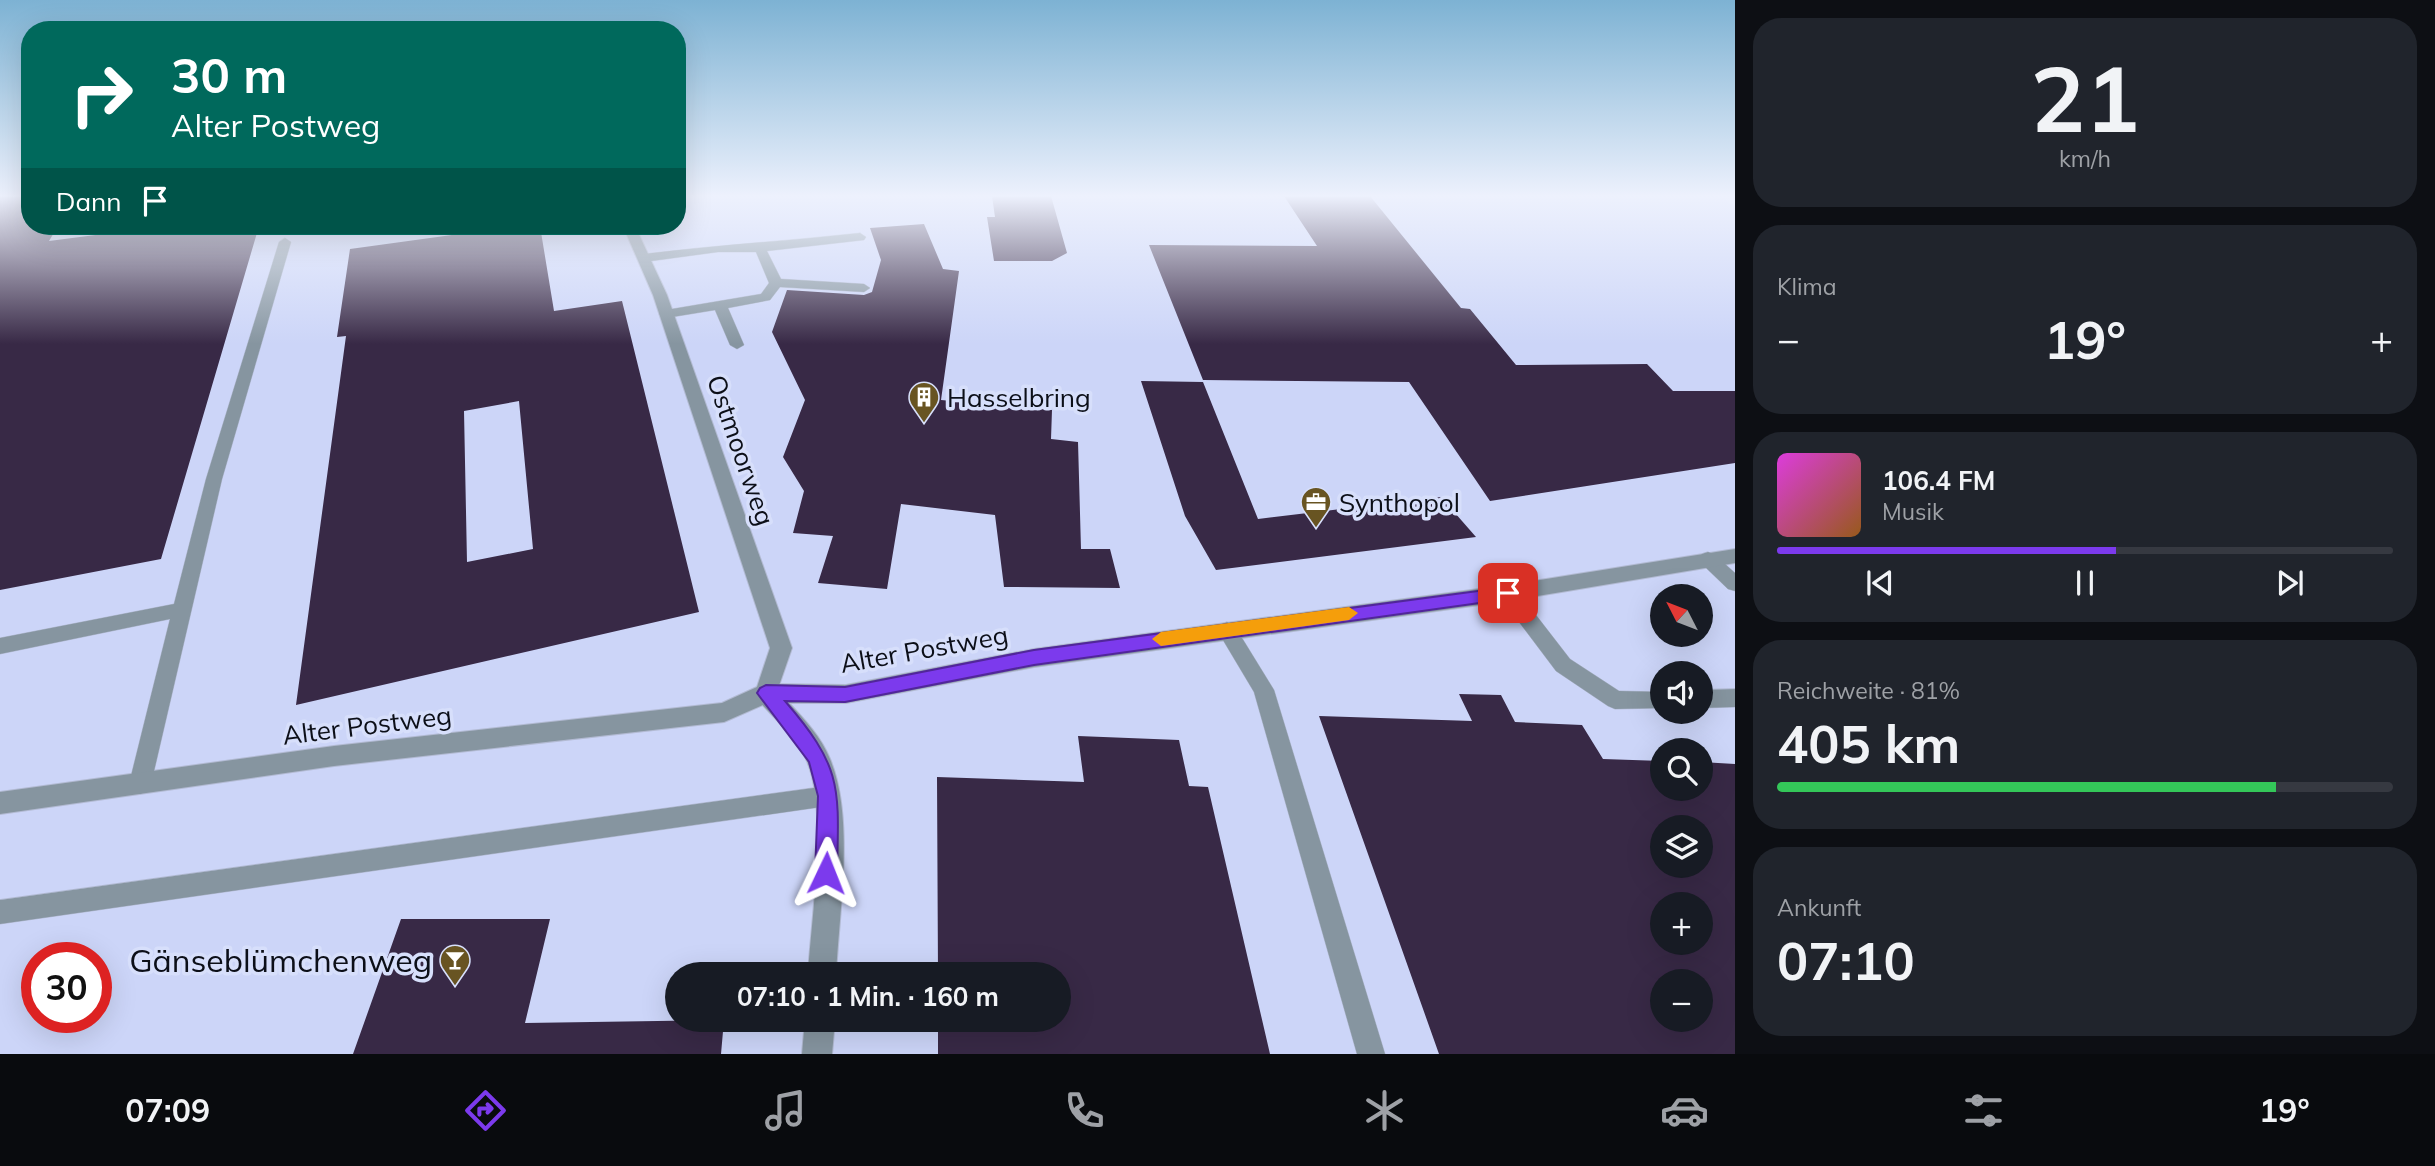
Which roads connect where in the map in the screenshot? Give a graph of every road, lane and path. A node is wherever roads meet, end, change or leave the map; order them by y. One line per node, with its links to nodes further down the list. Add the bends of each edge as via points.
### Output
1 (284, 245): 15 (lane, via 214,479)
2 (638, 245): 5 (street, Ostmoorweg)
3 (786, 245): 4 (lane)
4 (760, 248): 5 (lane, via 718,248); 6 (lane)
5 (644, 258): 9 (street, Ostmoorweg)
6 (776, 283): 7 (lane); 8 (lane, via 765,297)
7 (864, 288)
8 (720, 305): 9 (lane); 10 (lane)
9 (666, 314): 18 (street, Ostmoorweg, via 781,648)
10 (737, 345)
11 (1735, 556): 12 (street, Alter Postweg)
12 (1708, 559): 13 (lane); 14 (street, Alter Postweg)
13 (1735, 583)
14 (1508, 593): 16 (street, Alter Postweg); 21 (lane, via 1563,666 1615,701)
15 (181, 610): 17 (lane); 22 (lane)
16 (1227, 629): 18 (street, Alter Postweg, via 1034,658 845,694); 29 (lane, via 1264,690)
17 (0, 646)
18 (766, 693): 22 (street, Alter Postweg, via 724,712 334,756); 23 (street, via 806,740 818,760)
19 (1735, 698): 20 (lane)
20 (1713, 699)
21 (1650, 700)
22 (140, 784): 24 (street, Alter Postweg)
23 (828, 796): 25 (lane); 26 (street)
24 (0, 803)
25 (0, 912)
26 (822, 962)
27 (819, 1032): 28 (street)
28 (817, 1054)
29 (1371, 1054)

